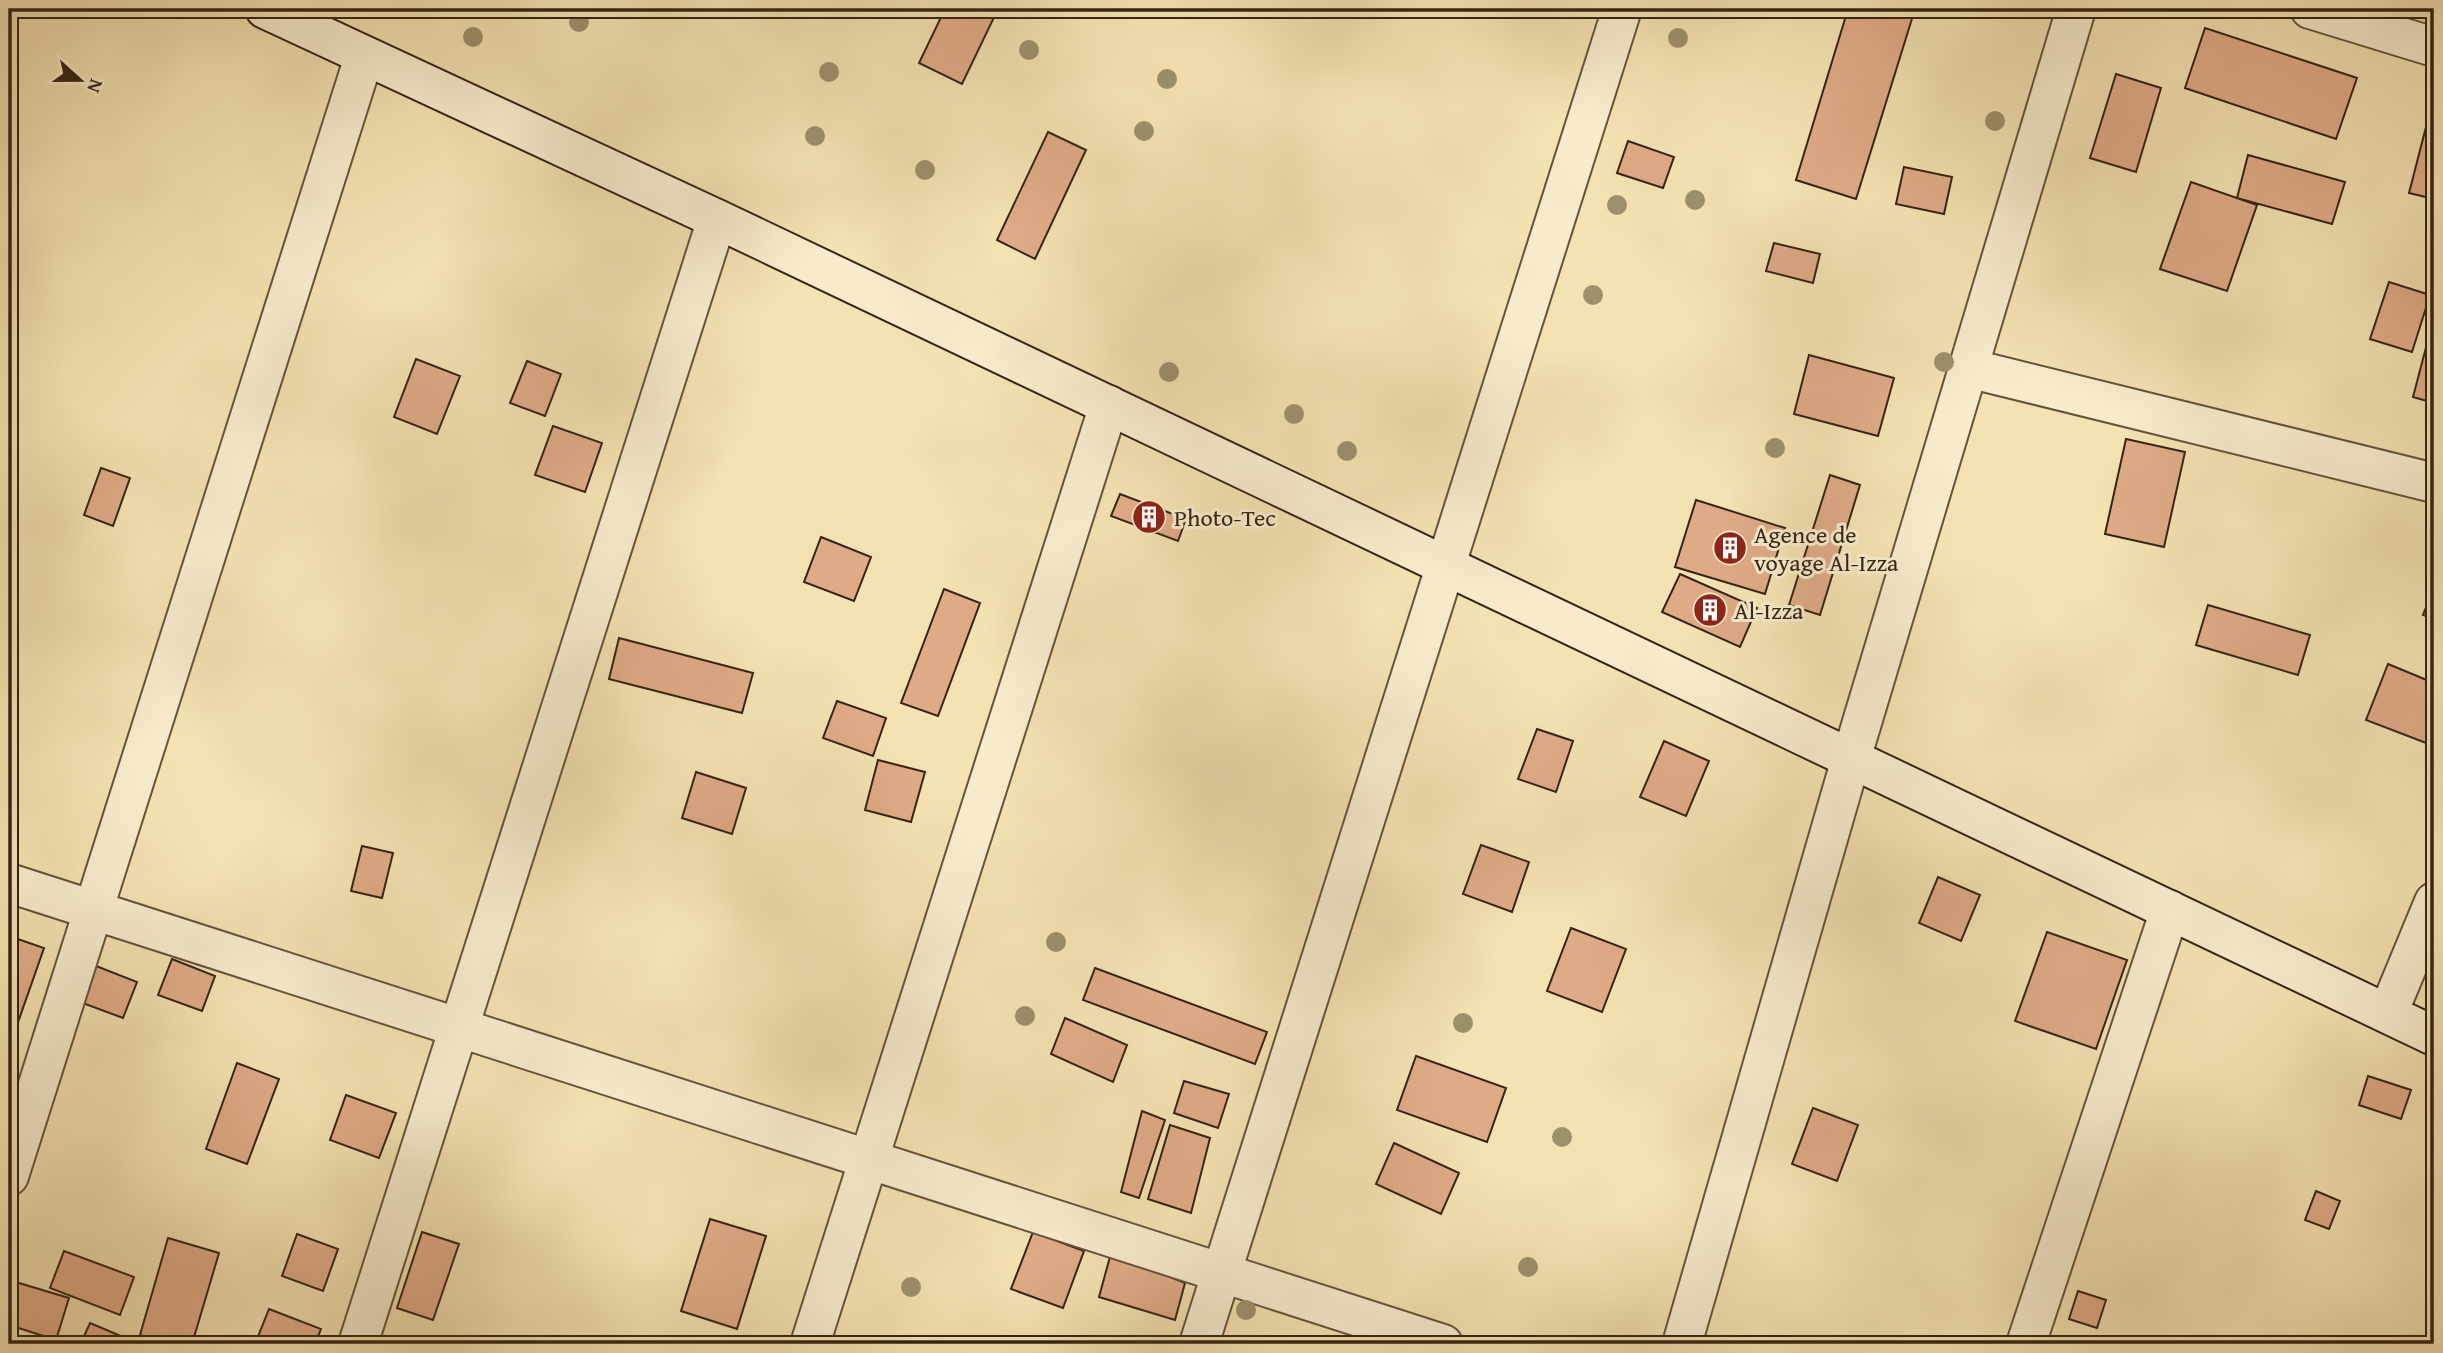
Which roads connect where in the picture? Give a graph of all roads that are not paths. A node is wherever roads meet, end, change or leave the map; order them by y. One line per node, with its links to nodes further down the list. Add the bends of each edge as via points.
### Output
1 (265, 9): 6 (street)
2 (1622, 9): 11 (street)
3 (2076, 9): 8 (street)
4 (2310, 9): 5 (street)
5 (2434, 47)
6 (364, 57): 7 (street); 15 (street)
7 (717, 219): 9 (street); 18 (street)
8 (1968, 368): 10 (street); 12 (street)
9 (1109, 405): 11 (street); 20 (street)
10 (2434, 483)
11 (1446, 565): 12 (street); 22 (street)
12 (1851, 759): 16 (street); 27 (street)
13 (9, 883): 15 (street)
14 (2434, 902): 17 (street)
15 (93, 910): 18 (street); 21 (street)
16 (2170, 910): 17 (street); 28 (street)
17 (2388, 1013): 19 (street)
18 (460, 1028): 20 (street); 23 (street)
19 (2434, 1036)
20 (870, 1160): 22 (street); 24 (street)
21 (9, 1176)
22 (1221, 1273): 25 (street); 26 (street)
23 (358, 1344)
24 (810, 1344)
25 (1199, 1344)
26 (1443, 1344)
27 (1682, 1344)
28 (2026, 1344)

